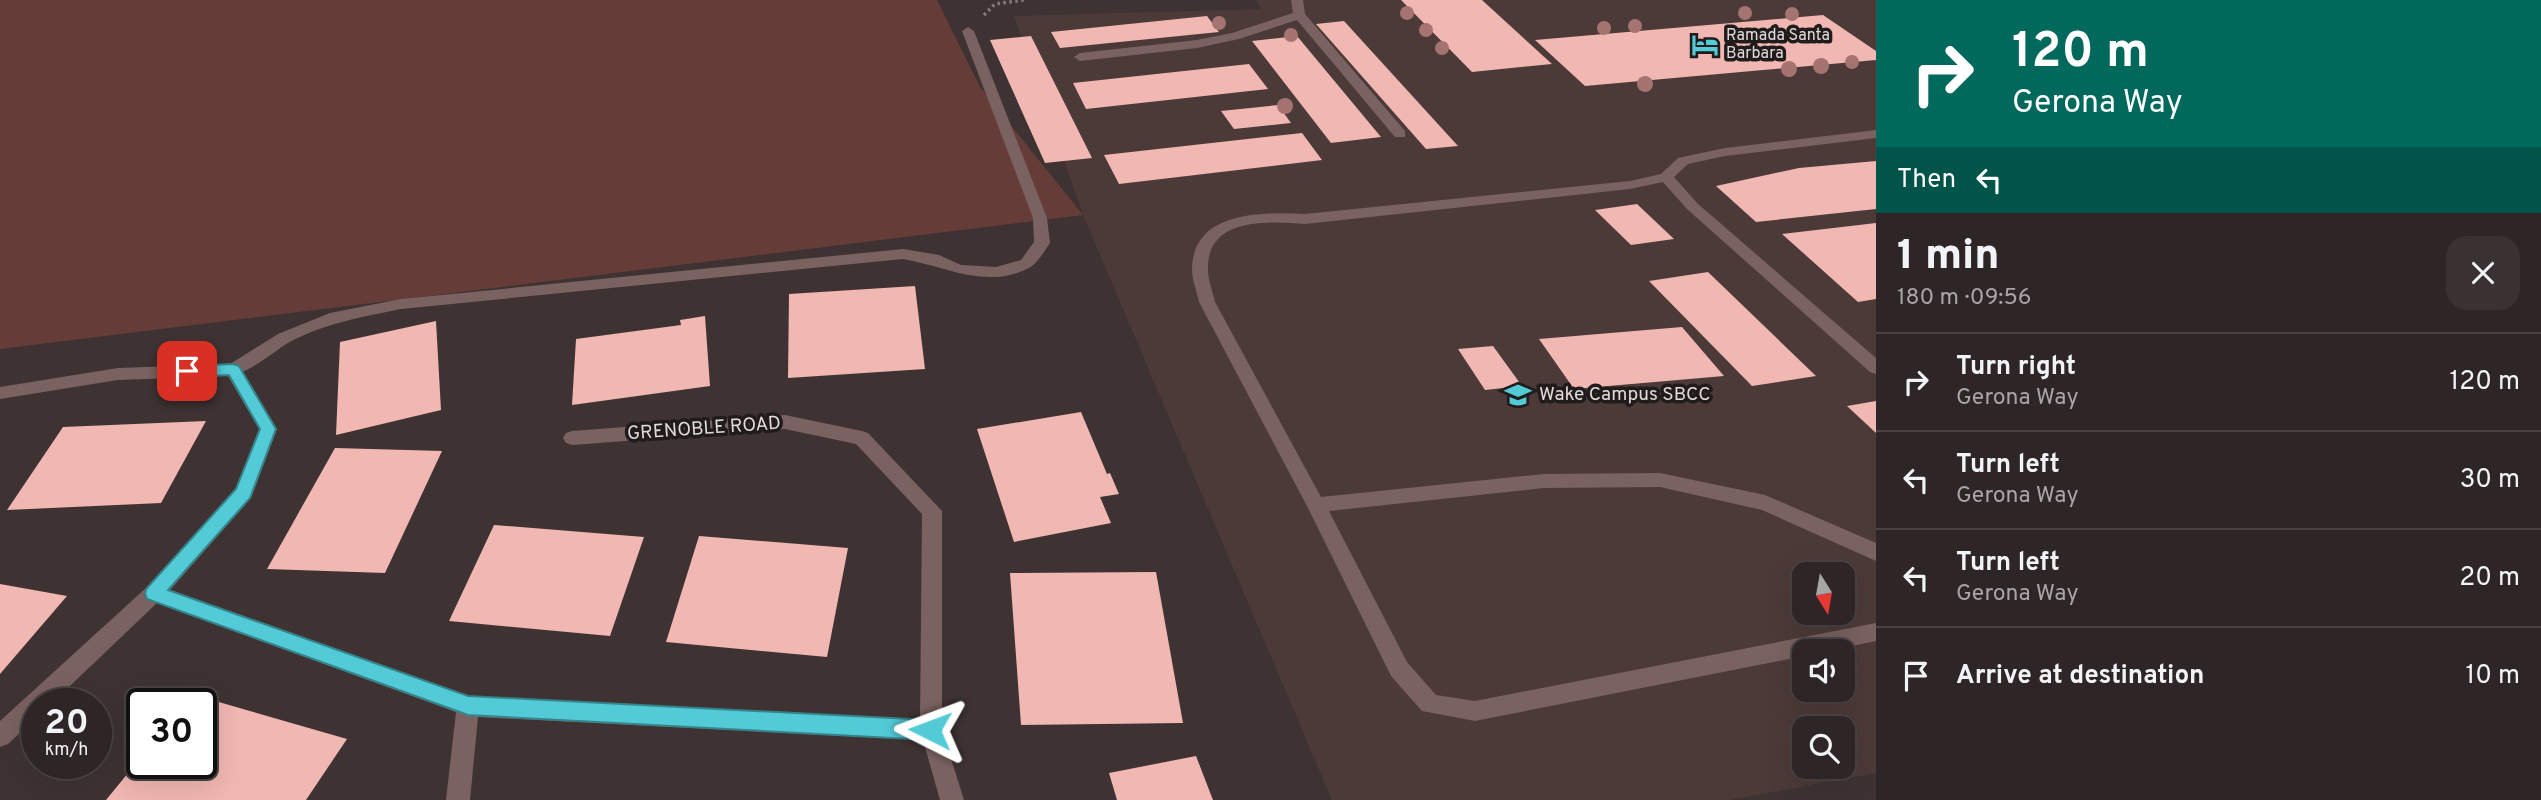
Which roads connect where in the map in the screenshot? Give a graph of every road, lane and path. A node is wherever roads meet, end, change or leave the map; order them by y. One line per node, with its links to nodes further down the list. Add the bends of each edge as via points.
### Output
1 (1024, 0): 4 (path, via 995,5)
2 (1297, 0): 3 (street)
3 (1299, 15): 5 (street, via 1197,44); 6 (street)
4 (968, 31): 10 (street, via 1040,218 1042,243 1026,264 996,272 959,270 934,259 903,254 401,304 336,317 305,329)
5 (1080, 57)
6 (1400, 134)
7 (1876, 134): 8 (street, via 1725,152 1683,161)
8 (1667, 177): 9 (street, via 1692,206); 13 (street, via 1630,185 1305,219 1265,216 1229,223 1207,241 1200,268 1207,302)
9 (1876, 368)
10 (233, 370): 11 (street, via 118,374); 15 (street, via 268,429 244,493)
11 (0, 393)
12 (572, 438): 18 (street, GRENOBLE ROAD, via 785,422 862,438 932,510)
13 (1316, 505): 14 (street, via 1544,481 1660,480 1765,503); 16 (street, via 1399,669 1430,704 1475,711)
14 (1876, 553)
15 (154, 593): 17 (street); 19 (street)
16 (1876, 632)
17 (468, 706): 18 (street); 20 (street)
18 (930, 730): 21 (street, GRENOBLE ROAD)
19 (0, 736)
20 (458, 800)
21 (951, 800)

